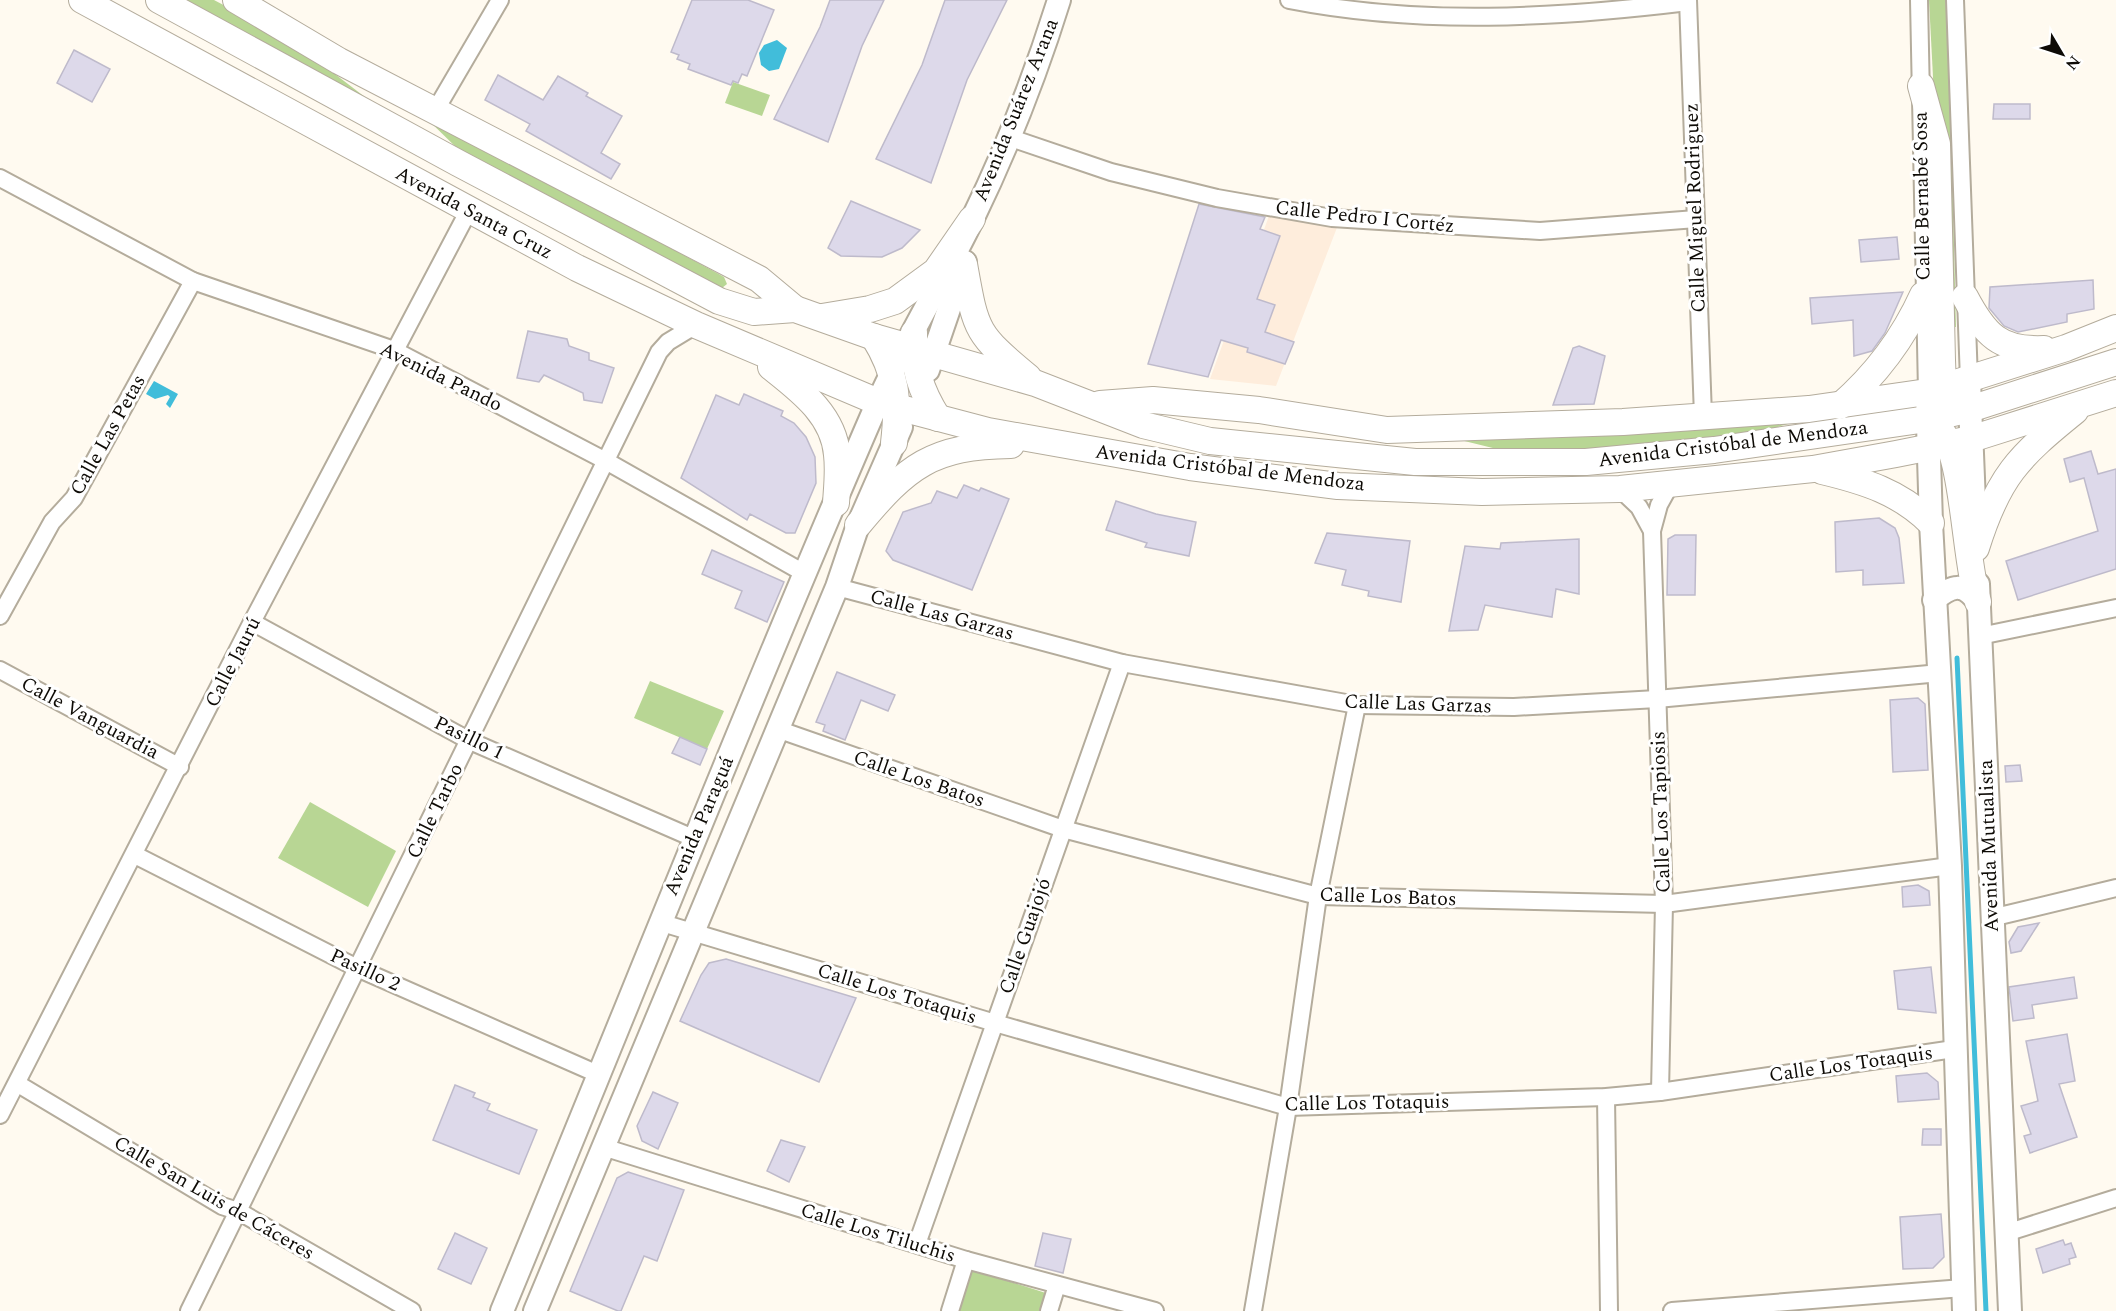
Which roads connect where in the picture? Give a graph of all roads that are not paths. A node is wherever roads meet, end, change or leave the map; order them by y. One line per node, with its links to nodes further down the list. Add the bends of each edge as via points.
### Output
1 (82, 0): 16 (main road, Avenida Santa Cruz)
2 (159, 0): 14 (main road, Avenida Santa Cruz)
3 (236, 0): 10 (main road, Avenida Santa Cruz)
4 (500, 0): 12 (street)
5 (1059, 0): 13 (main road, Avenida Suárez Arana)
6 (1289, 0): 9 (street, via 1410,15 1491,16 1586,14)
7 (1919, 0): 11 (street, Calle Bernabé Sosa)
8 (1955, 0): 22 (street, Calle Bernabé Sosa)
9 (1688, 1): 18 (street, Calle Miguel Rodriguez)
10 (339, 61): 12 (main road, Avenida Santa Cruz); 14 (main road)
11 (1921, 86): 21 (street, Calle Bernabé Sosa); 37 (main road, via 1937,144)
12 (435, 111): 23 (main road, Avenida Santa Cruz, via 759,279)
13 (1008, 137): 17 (main road, Avenida Suárez Arana); 18 (street, Calle Pedro I Cortéz, via 1111,172 1217,198 1332,218 1540,231)
14 (458, 163): 23 (main road, Avenida Santa Cruz, via 718,301 754,312)
15 (0, 178): 20 (street, Avenida Pando)
16 (469, 210): 25 (main road, Avenida Santa Cruz); 31 (street, Calle Jaurú)
17 (972, 219): 19 (main road, Avenida Suárez Arana); 24 (main road, via 936,270 895,301); 29 (main road, Avenida Suárez Arana)
18 (1696, 219): 44 (street, Calle Miguel Rodriguez)
19 (964, 264): 29 (main road, Avenida Suárez Arana); 35 (main road, via 973,317 983,338)
20 (193, 281): 31 (street, Avenida Pando); 66 (street, Calle Las Petas, via 74,498 52,522)
21 (1923, 295): 37 (street, Calle Bernabé Sosa); 42 (main road, via 1898,344 1861,388)
22 (1965, 297): 30 (main road, via 1988,333 2004,344 2030,350); 34 (street, Calle Bernabé Sosa)
23 (795, 309): 24 (main road, Avenida Santa Cruz)
24 (819, 317): 27 (main road, Avenida Santa Cruz)
25 (696, 325): 28 (main road, Avenida Santa Cruz); 51 (street, Calle Tarbo, via 659,352)
26 (2116, 328): 30 (main road, Avenida Cristóbal de Mendoza)
27 (874, 337): 29 (main road, Avenida Santa Cruz); 33 (main road)
28 (743, 344): 43 (main road, Avenida Santa Cruz); 56 (main road, via 800,391 829,425 837,454)
29 (917, 344): 33 (main road); 35 (main road, Avenida Cristóbal de Mendoza); 36 (main road)
30 (2066, 348): 34 (main road, Avenida Cristóbal de Mendoza)
31 (394, 350): 51 (street, Avenida Pando); 67 (street, Calle Jaurú)
32 (2116, 362): 48 (main road, Avenida Cristóbal de Mendoza)
33 (892, 374): 43 (main road)
34 (1969, 380): 37 (main road, Avenida Cristóbal de Mendoza); 48 (main road, Avenida Mutualista)
35 (1035, 383): 41 (main road, Avenida Cristóbal de Mendoza)
36 (921, 386): 43 (main road, Avenida Paraguá); 45 (main road)
37 (1935, 389): 40 (main road, Avenida Cristóbal de Mendoza); 46 (main road); 48 (main road)
38 (2116, 393): 39 (main road, Avenida Cristóbal de Mendoza)
39 (2088, 401): 48 (main road, Avenida Cristóbal de Mendoza); 60 (main road, via 2041,439 2003,480 1989,507)
40 (1869, 402): 42 (main road, Avenida Cristóbal de Mendoza); 46 (main road, via 1907,409)
41 (1097, 405): 47 (main road, Avenida Cristóbal de Mendoza, via 1153,400 1259,410); 52 (main road, Avenida Cristóbal de Mendoza, via 1143,424 1210,441 1415,462)
42 (1839, 406): 44 (main road, Avenida Cristóbal de Mendoza)
43 (895, 407): 45 (main road, Avenida Cristóbal de Mendoza); 49 (main road); 56 (main road, Avenida Paraguá)
44 (1703, 416): 47 (main road, Avenida Cristóbal de Mendoza)
45 (938, 418): 50 (main road, Avenida Cristóbal de Mendoza)
46 (1928, 419): 48 (main road); 52 (main road, Avenida Cristóbal de Mendoza, via 1714,450 1597,461)
47 (1387, 430): 52 (main road)
48 (1962, 431): 53 (main road, Avenida Cristóbal de Mendoza); 57 (main road, Avenida Mutualista); 60 (main road, Avenida Mutualista); 64 (main road, via 1955,466 1971,579)
49 (894, 443): 58 (main road, Avenida Paraguá)
50 (1059, 445): 55 (main road, Avenida Cristóbal de Mendoza, via 1338,486 1482,492); 58 (main road, via 985,446 947,452 893,484)
51 (606, 461): 61 (street, Avenida Pando); 75 (street, Calle Tarbo)
52 (1486, 463)
53 (1813, 469): 54 (main road, Avenida Cristóbal de Mendoza); 57 (main road, via 1897,495)
54 (1671, 485): 55 (main road, Avenida Cristóbal de Mendoza); 59 (street, Calle Los Tapiosis, via 1659,505)
55 (1620, 489): 59 (street, Calle Los Tapiosis, via 1640,507)
56 (836, 503): 61 (main road, Avenida Paraguá)
57 (1930, 523): 63 (main road, Avenida Mutualista)
58 (858, 525): 62 (main road, Avenida Paraguá)
59 (1652, 531): 72 (street, Calle Los Tapiosis)
60 (1976, 548): 64 (main road, Avenida Mutualista)
61 (804, 573): 78 (main road, Avenida Paraguá)
62 (837, 587): 69 (street, Calle Las Garzas); 74 (main road, Avenida Paraguá)
63 (1934, 600): 64 (main road, via 1960,586); 71 (main road, Avenida Mutualista)
64 (1978, 602): 68 (main road, Avenida Mutualista)
65 (2116, 608): 68 (street)
66 (0, 616)
67 (252, 622): 75 (street, Pasillo 1); 76 (street, Calle Jaurú)
68 (1980, 636): 84 (main road, Avenida Mutualista)
69 (1122, 663): 73 (street, Calle Las Garzas); 77 (street, Calle Guajojó)
70 (0, 670): 76 (street, Calle Vanguardia)
71 (1940, 673): 72 (street, Calle Las Garzas); 80 (main road, Avenida Mutualista)
72 (1658, 699): 73 (street, Calle Las Garzas, via 1514,707); 83 (street, Calle Los Tapiosis)
73 (1358, 705): 82 (street)
74 (777, 729): 77 (street, Calle Los Batos); 86 (main road, Avenida Paraguá)
75 (470, 741): 78 (street, Pasillo 1); 87 (street, Calle Tarbo)
76 (180, 767): 79 (street, Calle Jaurú)
77 (1063, 829): 82 (street, Calle Los Batos); 88 (street, Calle Guajojó)
78 (693, 838): 85 (main road, Avenida Paraguá)
79 (135, 855): 87 (street, Pasillo 2); 91 (street, Calle Jaurú)
80 (1950, 866): 83 (street, Calle Los Batos); 89 (main road, Avenida Mutualista)
81 (2116, 888): 84 (street)
82 (1318, 896): 83 (street, Calle Los Batos); 94 (street)
83 (1664, 904): 92 (street, Calle Los Tapiosis)
84 (1991, 918): 99 (main road, Avenida Mutualista)
85 (659, 922): 86 (street, Calle Los Totaquis); 90 (main road, Avenida Paraguá)
86 (693, 933): 88 (street, Calle Los Totaquis); 96 (main road, Avenida Paraguá)
87 (357, 968): 90 (street, Pasillo 2); 98 (street, Calle Tarbo)
88 (994, 1023): 94 (street, Calle Los Totaquis); 100 (street, Calle Guajojó)
89 (1954, 1049): 92 (street, Calle Los Totaquis); 103 (main road, Avenida Mutualista)
90 (600, 1075): 106 (main road, Avenida Paraguá)
91 (18, 1084): 95 (street, Calle Jaurú); 98 (street, Calle San Luis de Cáceres, via 222,1206)
92 (1659, 1092): 93 (street, Calle Los Totaquis)
93 (1606, 1097): 94 (street, Calle Los Totaquis); 112 (street)
94 (1288, 1107): 111 (street)
95 (0, 1115)
96 (603, 1147): 100 (street, Calle Los Tiluchis); 107 (main road, Avenida Paraguá)
97 (2116, 1198): 99 (street)
98 (238, 1211): 104 (street, Calle Tarbo); 105 (street, Calle San Luis de Cáceres)
99 (2006, 1233): 115 (main road, Avenida Mutualista)
100 (916, 1244): 101 (street, Calle Los Tiluchis)
101 (966, 1260): 102 (street, Calle Los Tiluchis); 108 (street)
102 (1057, 1285): 109 (street); 110 (street, Calle Los Tiluchis)
103 (1963, 1288): 113 (street); 114 (main road, Avenida Mutualista)
104 (189, 1311)
105 (412, 1311)
106 (502, 1311)
107 (535, 1311)
108 (950, 1311)
109 (1049, 1311)
110 (1155, 1311)
111 (1253, 1311)
112 (1609, 1311)
113 (1672, 1311)
114 (1964, 1311)
115 (2010, 1311)

